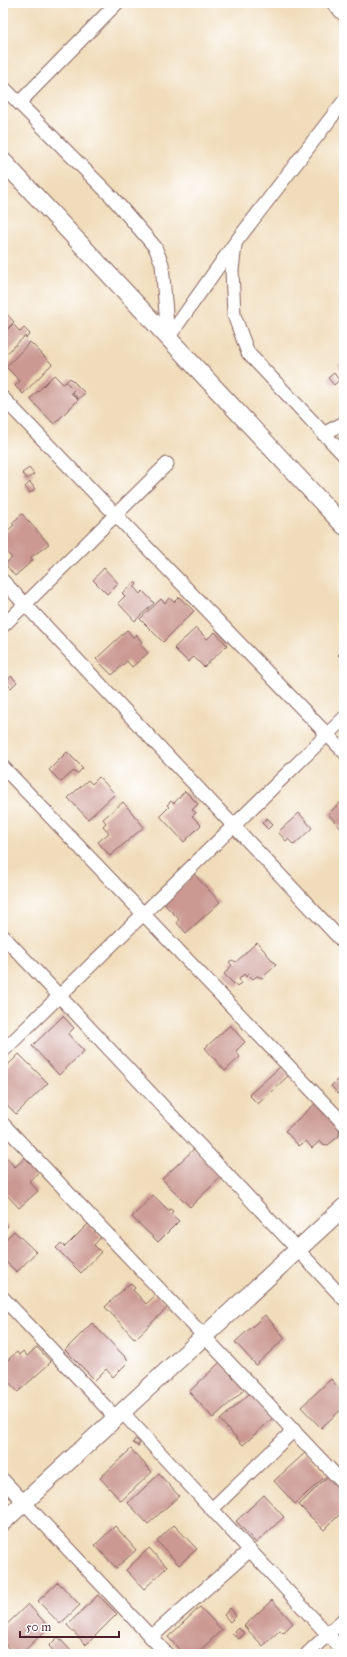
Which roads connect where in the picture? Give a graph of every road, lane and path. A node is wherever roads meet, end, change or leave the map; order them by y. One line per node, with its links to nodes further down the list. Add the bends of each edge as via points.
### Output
1 (117, 3): 6 (street)
2 (333, 3): 3 (street)
3 (344, 15)
4 (3, 87): 6 (street)
5 (344, 101): 8 (street)
6 (19, 103): 9 (street, via 112,197 155,247 162,264)
7 (3, 161): 9 (street)
8 (235, 243): 9 (street); 12 (street, via 232,270 234,315 248,353)
9 (168, 338): 16 (street)
10 (3, 398): 15 (street)
11 (344, 423): 12 (street)
12 (323, 434): 13 (street)
13 (344, 455)
14 (167, 464): 15 (street)
15 (116, 515): 18 (street); 21 (street)
16 (344, 526)
17 (3, 581): 18 (street)
18 (25, 604): 19 (street); 24 (street)
19 (3, 626)
20 (344, 718): 21 (street)
21 (328, 734): 22 (street); 24 (street)
22 (344, 752)
23 (3, 767): 25 (street)
24 (234, 826): 25 (street); 27 (street)
25 (143, 915): 28 (street); 31 (street)
26 (3, 936): 28 (street)
27 (344, 943)
28 (59, 996): 29 (street); 33 (street)
29 (3, 1051)
30 (3, 1124): 36 (street)
31 (344, 1124)
32 (344, 1207): 33 (street)
33 (298, 1250): 35 (street); 36 (street)
34 (3, 1298): 37 (street)
35 (344, 1298)
36 (204, 1336): 37 (street); 38 (street)
37 (119, 1415): 41 (street); 42 (street)
38 (294, 1430): 40 (street); 42 (street)
39 (3, 1480): 41 (street)
40 (344, 1484)
41 (24, 1503): 43 (street); 47 (street)
42 (212, 1509): 44 (street)
43 (3, 1522)
44 (250, 1550): 46 (street); 47 (street)
45 (344, 1619): 46 (street)
46 (328, 1634): 48 (street); 50 (street)
47 (151, 1636): 49 (street)
48 (344, 1652)
49 (167, 1654)
50 (307, 1654)

